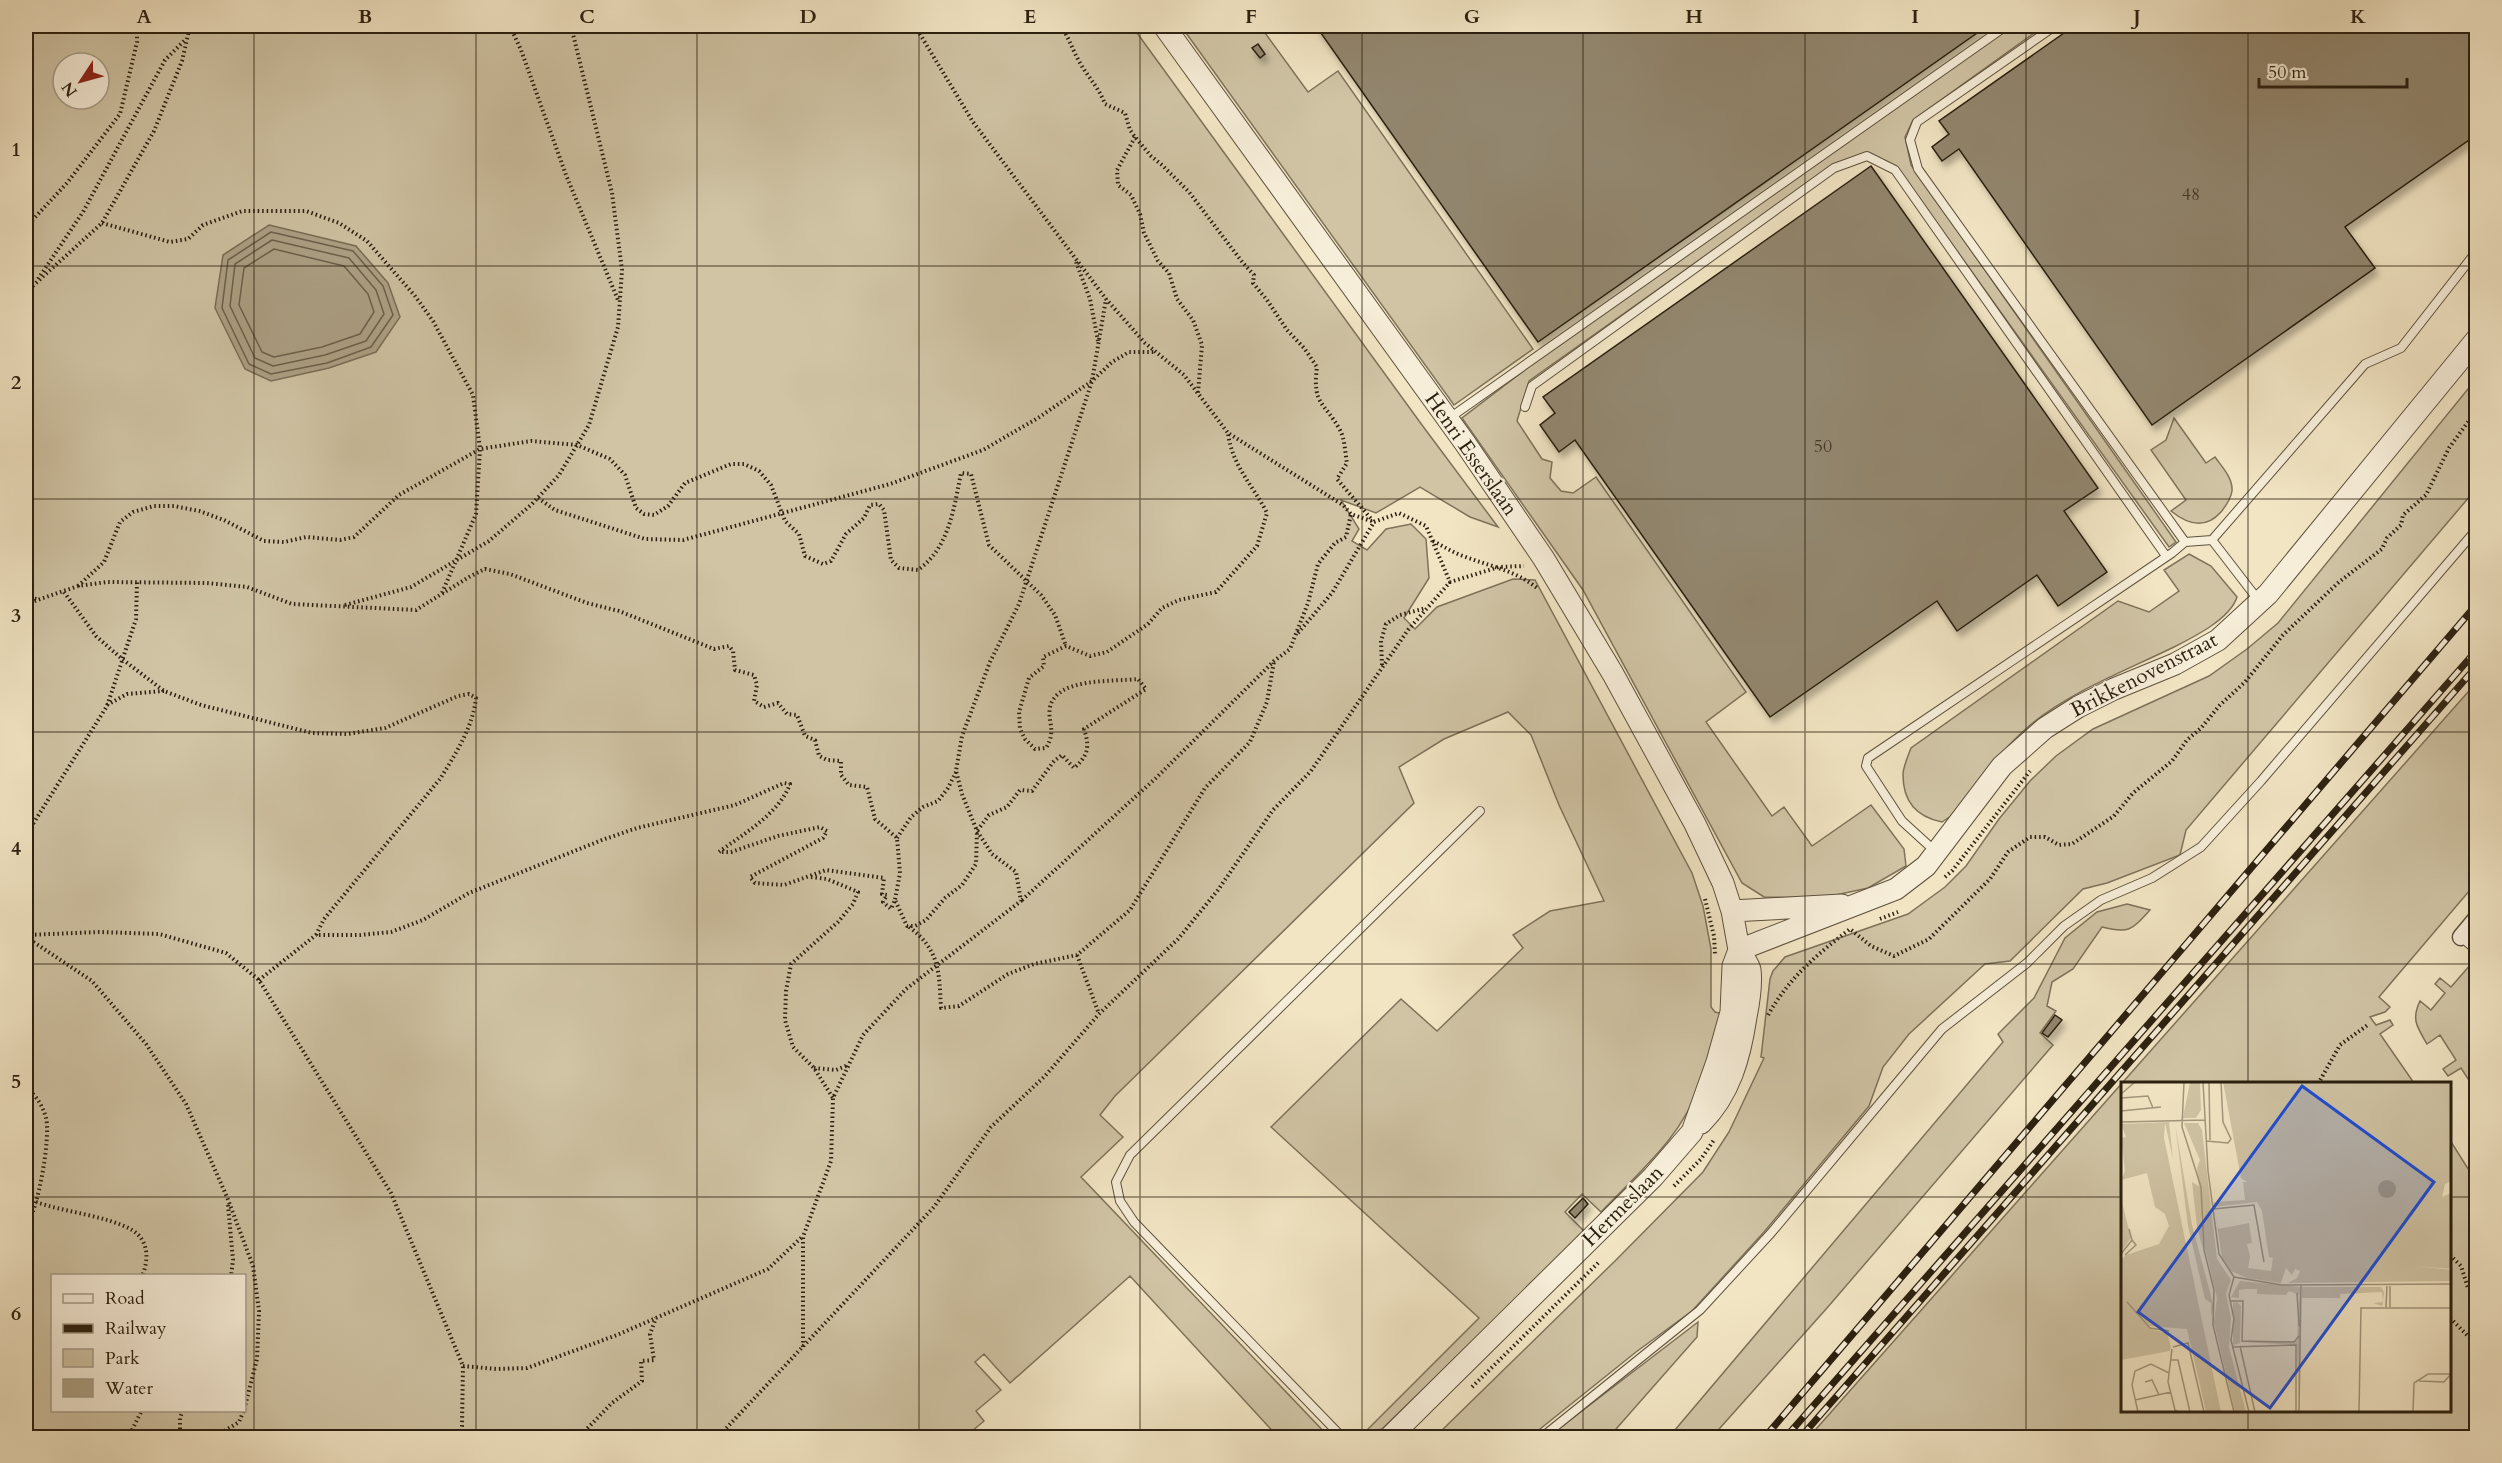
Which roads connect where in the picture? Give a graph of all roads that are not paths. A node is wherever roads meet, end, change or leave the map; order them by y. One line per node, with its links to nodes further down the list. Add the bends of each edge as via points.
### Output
1 (1164, 26): 7 (street, Henri Esserslaan)
2 (2006, 26): 7 (lane)
3 (2055, 26): 10 (lane, via 1917,122 1910,140 1918,169)
4 (2476, 252): 9 (lane, via 2401,348 2365,364)
5 (2476, 340): 12 (street, Brikkenovenstraat)
6 (1525, 407): 11 (lane, via 1532,386 1834,168 1867,156 1895,170)
7 (1448, 419): 16 (street, Henri Esserslaan, via 1544,559 1613,674 1695,824)
8 (2476, 530): 23 (lane, via 2201,847 2152,878 2101,900 2064,926 2027,963 1942,1029 1771,1233 1700,1310)
9 (2212, 540): 10 (lane); 12 (lane)
10 (2185, 542): 11 (lane)
11 (2166, 556): 14 (lane, via 1868,758 1866,766 1902,821)
12 (2259, 601): 14 (street, Brikkenovenstraat, via 2218,640 2175,664 2078,707 2045,728 2002,766)
13 (1480, 811): 21 (lane, via 1130,1155 1116,1182 1120,1201 1134,1222)
14 (1937, 852): 15 (street, Brikkenovenstraat, via 1896,890)
15 (1863, 904): 16 (street, Brikkenovenstraat); 19 (street, Brikkenovenstraat)
16 (1732, 911): 19 (street)
17 (2476, 919): 18 (street)
18 (2461, 937): 20 (lane)
19 (1739, 950): 22 (street, Hermeslaan, via 1750,968 1749,999 1739,1055 1713,1111 1653,1177)
20 (2476, 950)
21 (1342, 1437)
22 (1389, 1437)
23 (1541, 1437)

